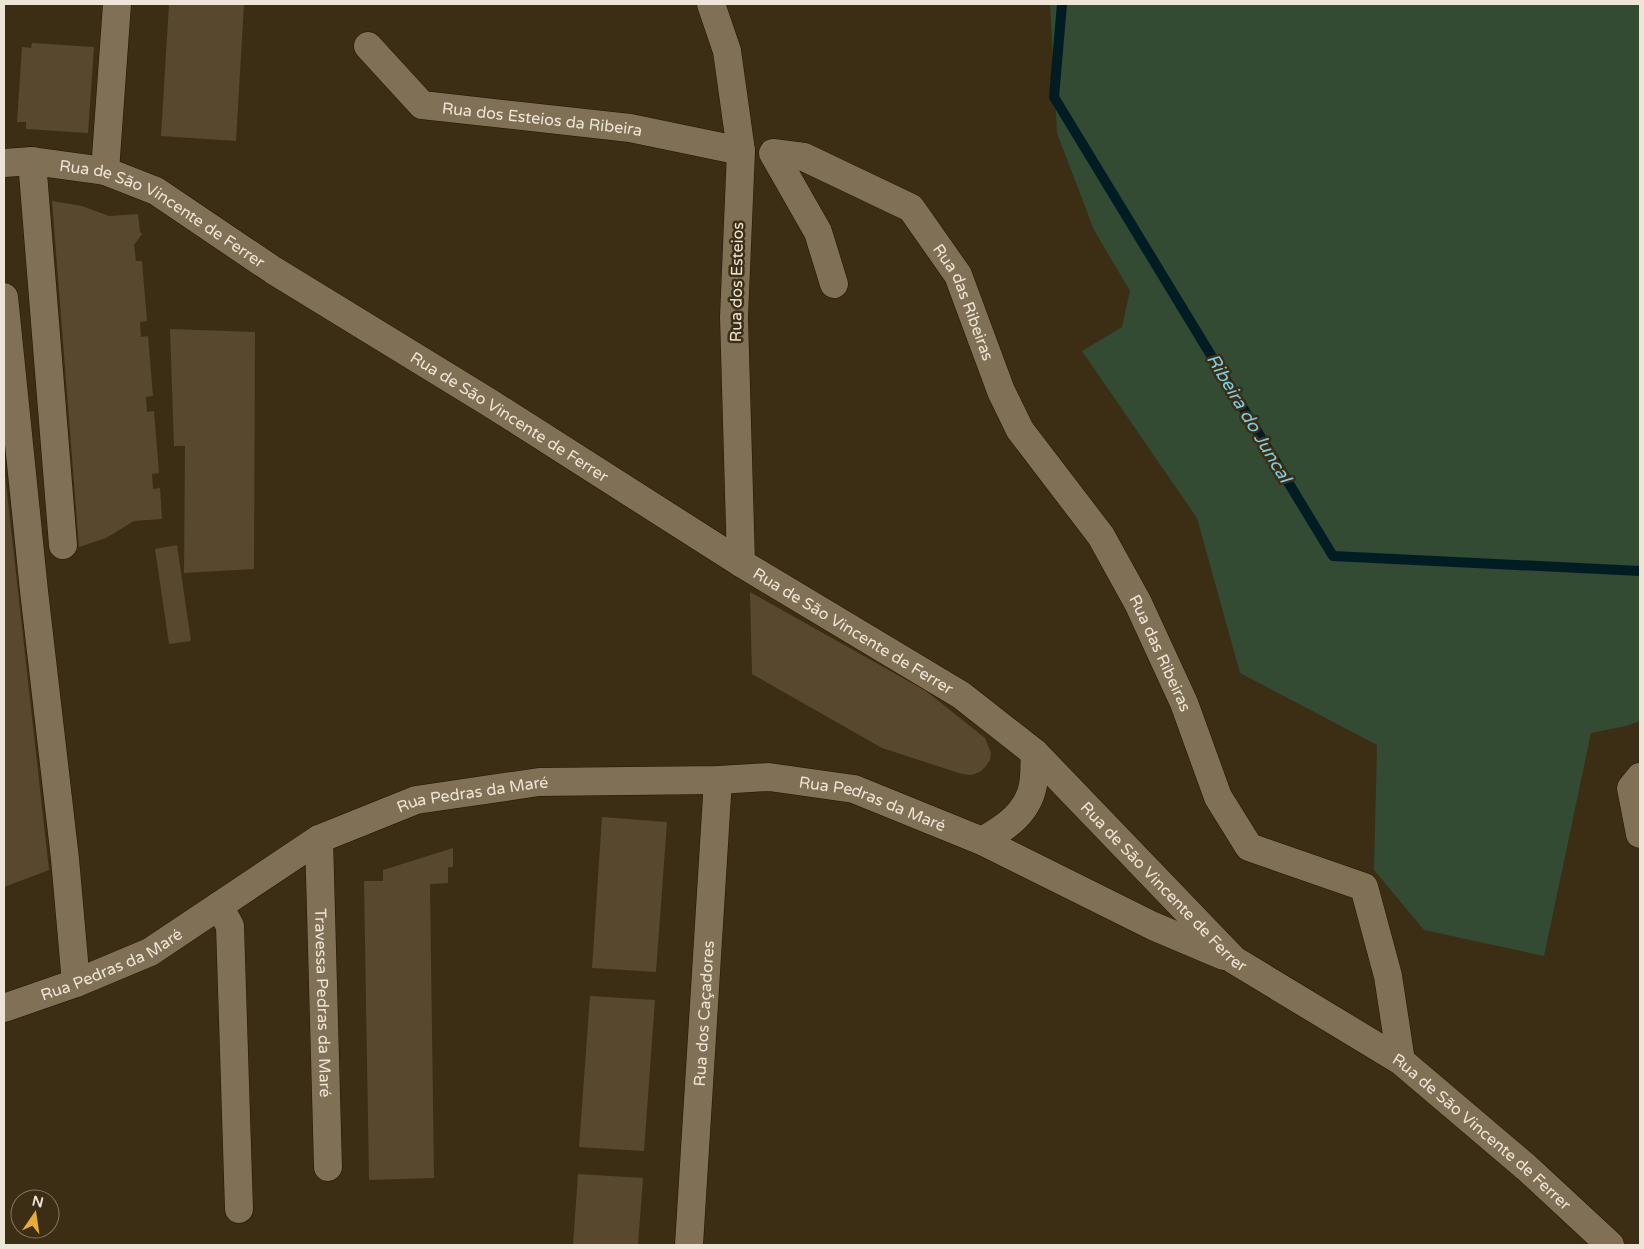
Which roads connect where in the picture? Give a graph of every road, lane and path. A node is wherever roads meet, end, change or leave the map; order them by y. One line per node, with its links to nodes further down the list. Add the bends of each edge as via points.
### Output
1 (117, 4): 7 (street)
2 (711, 4): 4 (street, Rua dos Esteios, via 727,51)
3 (368, 46): 4 (street, Rua dos Esteios da Ribeira, via 422,105 630,128)
4 (741, 150): 11 (street, Rua dos Esteios, via 734,317)
5 (32, 161): 6 (street, Rua de São Vincente de Ferrer); 7 (street, Rua de São Vincente de Ferrer); 10 (street)
6 (4, 163)
7 (105, 171): 11 (street, Rua de São Vincente de Ferrer, via 156,192 273,270)
8 (834, 284): 22 (street, Rua das Ribeiras, via 818,232 773,153 804,157 911,208 958,275 1001,391 1020,430 1101,536 1138,603 1184,703 1218,797 1249,847 1364,887 1388,976)
9 (4, 297): 20 (street)
10 (63, 545)
11 (741, 563): 12 (street, Rua de São Vincente de Ferrer, via 961,695)
12 (1035, 753): 17 (street, via 1033,786 1022,812 1001,830); 19 (street, Rua de São Vincente de Ferrer)
13 (1640, 777): 15 (street, via 1631,788)
14 (718, 780): 16 (street, Rua Pedras da Maré, via 539,782 416,800); 17 (street, Rua Pedras da Maré, via 769,777 854,789); 25 (street, Rua dos Caçadores)
15 (1640, 834)
16 (319, 839): 18 (street, Rua Pedras da Maré); 23 (street, Travessa Pedras da Maré)
17 (982, 840): 19 (street, Rua Pedras da Maré, via 1153,926)
18 (218, 906): 20 (street, Rua Pedras da Maré, via 150,952); 24 (street, via 230,926)
19 (1234, 960): 22 (street, Rua de São Vincente de Ferrer)
20 (76, 983): 21 (street, Rua Pedras da Maré)
21 (4, 1008)
22 (1401, 1061): 26 (street, Rua de São Vincente de Ferrer, via 1527,1168)
23 (328, 1167)
24 (239, 1209)
25 (689, 1245)
26 (1610, 1245)

